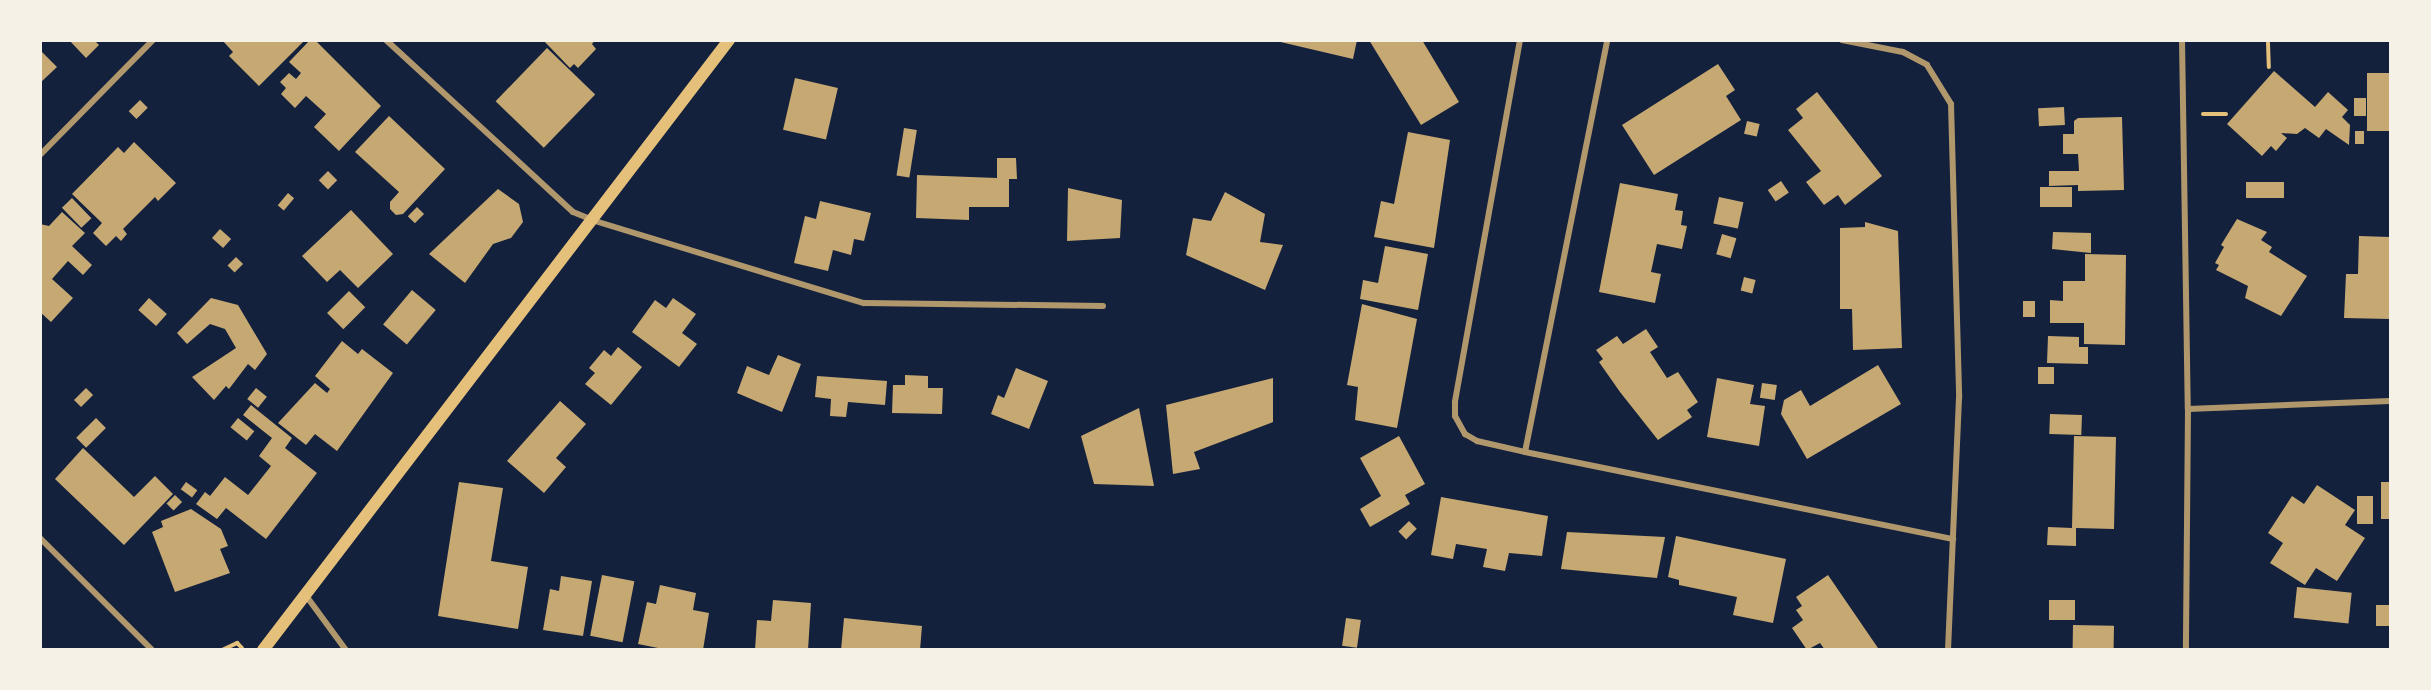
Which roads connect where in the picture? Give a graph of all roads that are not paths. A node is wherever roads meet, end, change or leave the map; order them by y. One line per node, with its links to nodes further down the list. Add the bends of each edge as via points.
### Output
1 (153, 40): 8 (street)
2 (386, 40): 9 (street, via 573,212)
3 (729, 40): 9 (main road)
4 (1520, 40): 13 (street, via 1455,416 1465,434 1477,441)
5 (1606, 40): 13 (street)
6 (1842, 40): 15 (street, via 1903,52 1927,65 1951,104 1959,398)
7 (2182, 40): 12 (street)
8 (40, 155)
9 (595, 221): 10 (street, via 864,303); 16 (main road)
10 (1103, 306)
11 (2391, 401): 12 (street)
12 (2188, 409): 21 (street)
13 (1525, 452): 15 (street)
14 (40, 538): 17 (street)
15 (1953, 538): 20 (street)
16 (307, 597): 18 (main road); 19 (street)
17 (152, 650)
18 (263, 650)
19 (346, 650)
20 (1948, 650)
21 (2186, 650)

